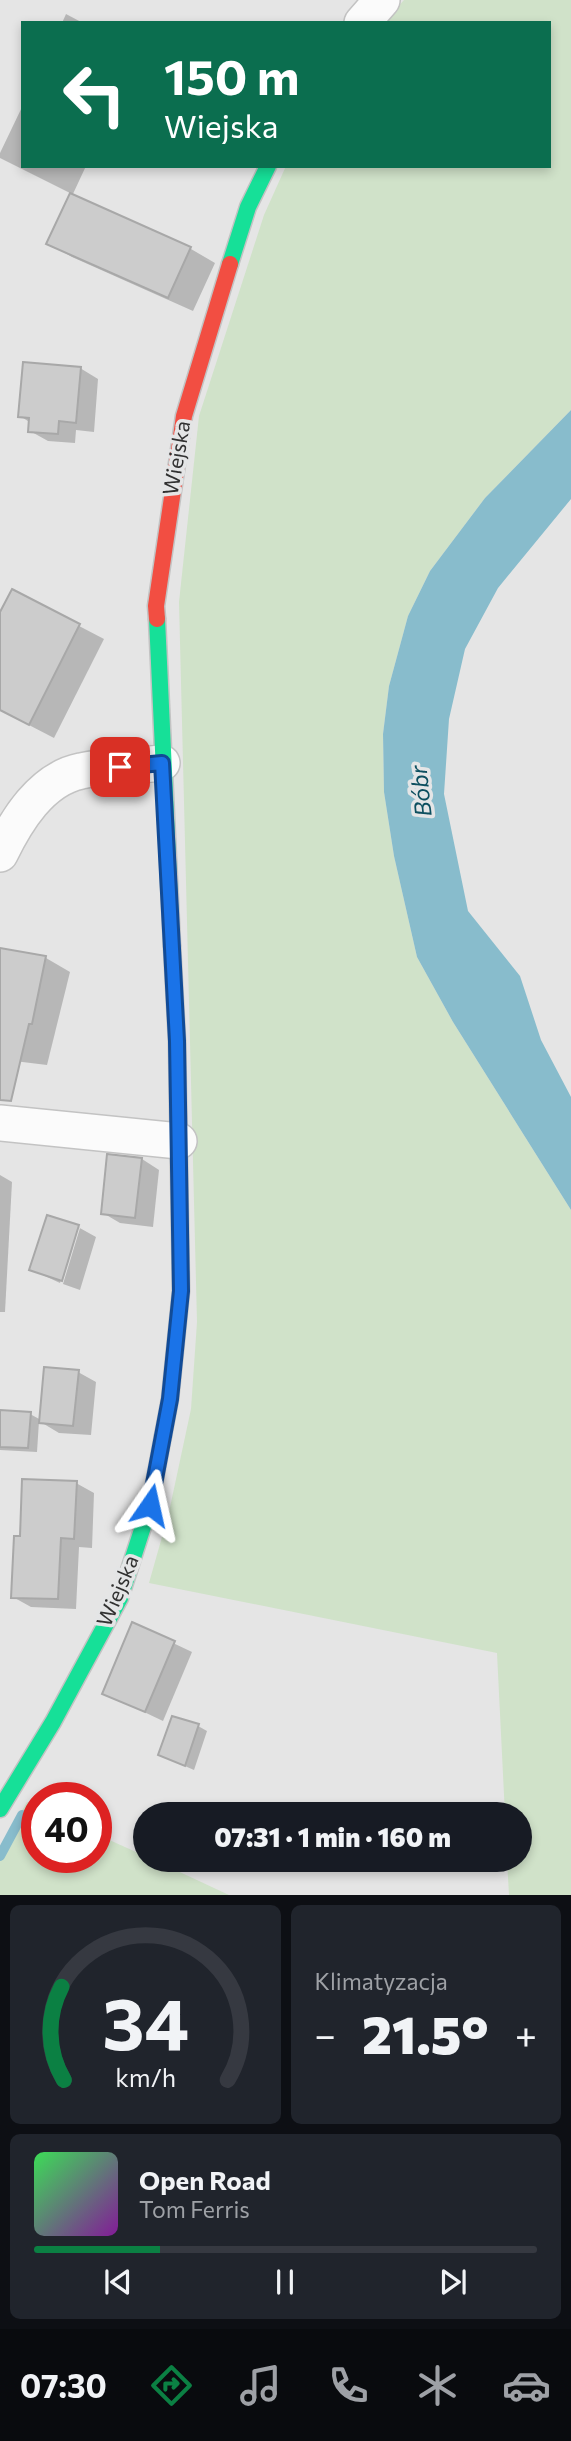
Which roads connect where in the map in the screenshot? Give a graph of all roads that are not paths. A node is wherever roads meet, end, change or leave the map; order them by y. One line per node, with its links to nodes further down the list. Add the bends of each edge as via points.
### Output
1 (382, 0): 2 (street)
2 (364, 21)
3 (267, 168): 4 (street, Wiejska, via 248,207 184,416 156,606)
4 (162, 763): 5 (street, via 79,771 50,785 26,809); 7 (street, Wiejska)
5 (0, 854)
6 (0, 1123): 7 (street)
7 (179, 1141): 8 (street, Wiejska, via 181,1291 170,1399 150,1505 120,1598)
8 (0, 1809)

